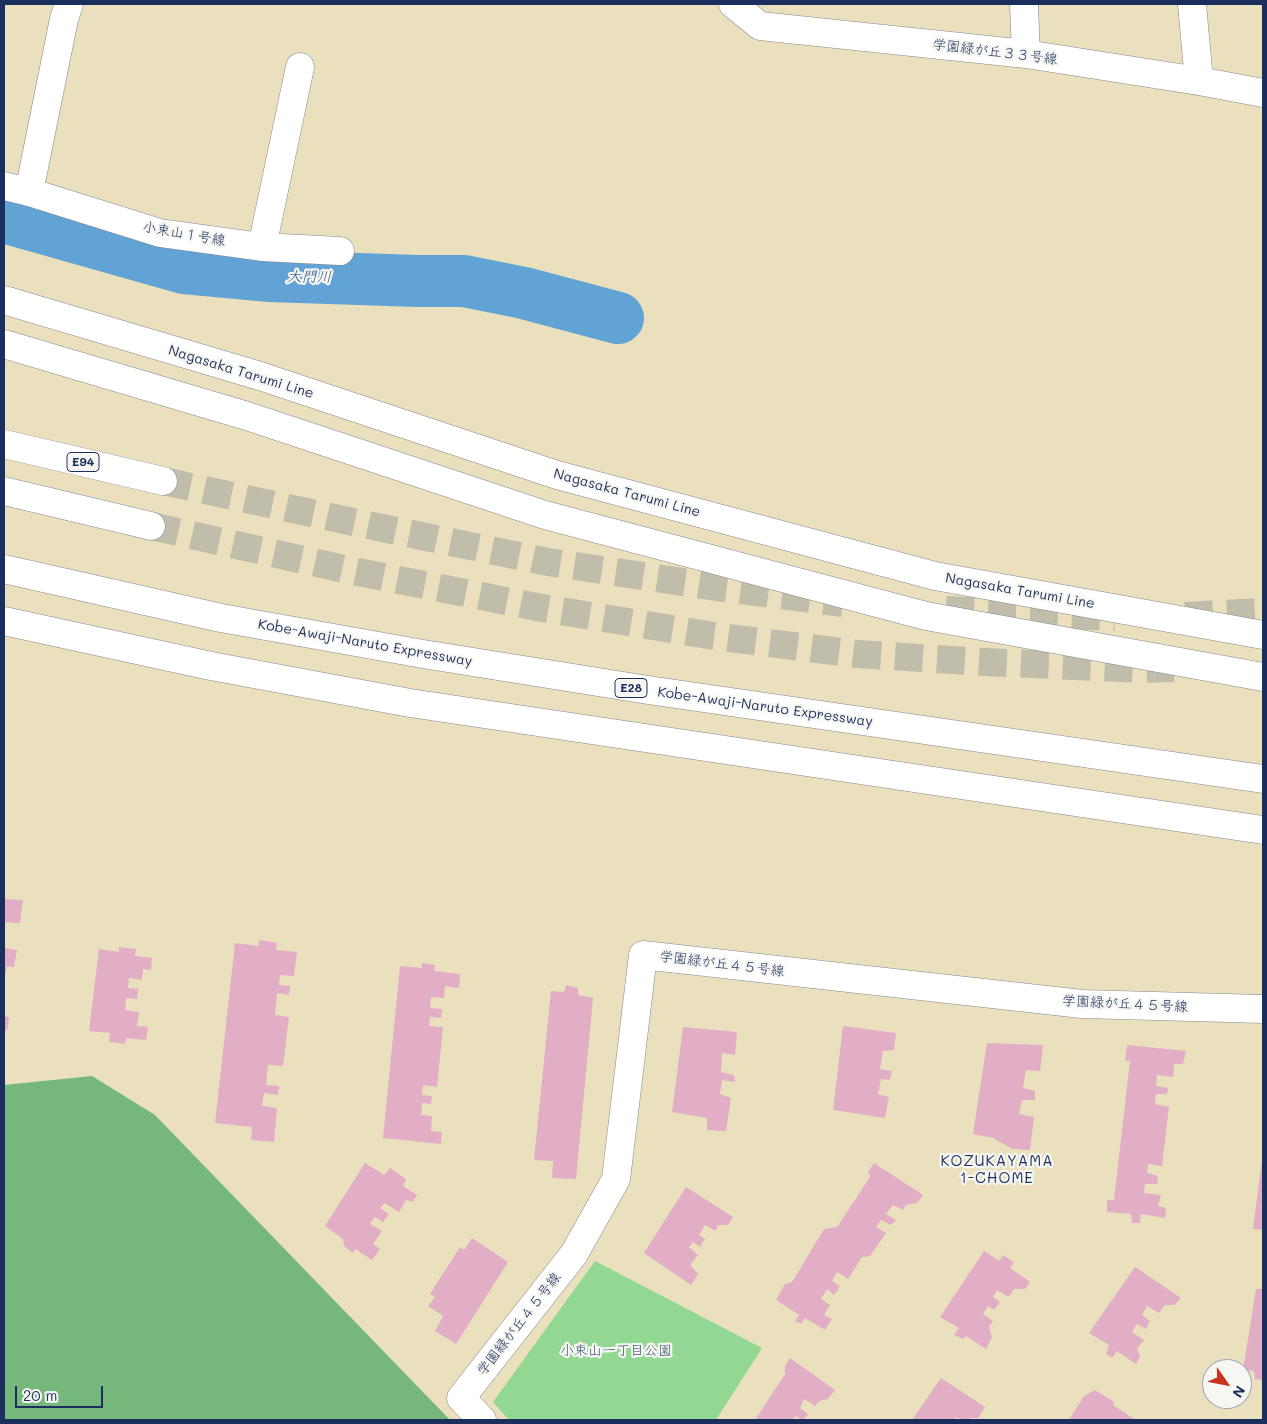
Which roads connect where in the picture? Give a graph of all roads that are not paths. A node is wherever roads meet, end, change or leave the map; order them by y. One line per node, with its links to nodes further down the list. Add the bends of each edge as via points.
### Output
1 (69, 4): 9 (main road)
2 (733, 4): 5 (main road, 学園緑が丘３３号線, via 760,26)
3 (1024, 4): 5 (main road)
4 (1192, 4): 7 (main road)
5 (1026, 54): 7 (main road, 学園緑が丘３３号線)
6 (300, 68): 10 (main road)
7 (1199, 81): 8 (main road, 学園緑が丘３３号線)
8 (1263, 93)
9 (17, 189): 10 (main road, 小束山１号線, via 160,232)
10 (262, 247): 11 (main road, 小束山１号線)
11 (340, 251)
12 (4, 300): 20 (main road, Nagasaka Tarumi Line, via 260,376 547,472 935,576)
13 (4, 344): 21 (main road, via 247,416 545,515 916,614)
14 (4, 444): 15 (main road, E94)
15 (163, 481)
16 (4, 491): 17 (main road)
17 (152, 526)
18 (4, 569): 22 (main road, Kobe-Awaji-Naruto Expressway / E28, via 221,618 424,654 648,690)
19 (4, 622): 23 (main road, via 410,704)
20 (1263, 635)
21 (1263, 677)
22 (1263, 779)
23 (1263, 830)
24 (1263, 1010): 25 (main road, 学園緑が丘４５号線, via 1082,1004 643,955 616,1179 574,1254 462,1398)
25 (482, 1420)

